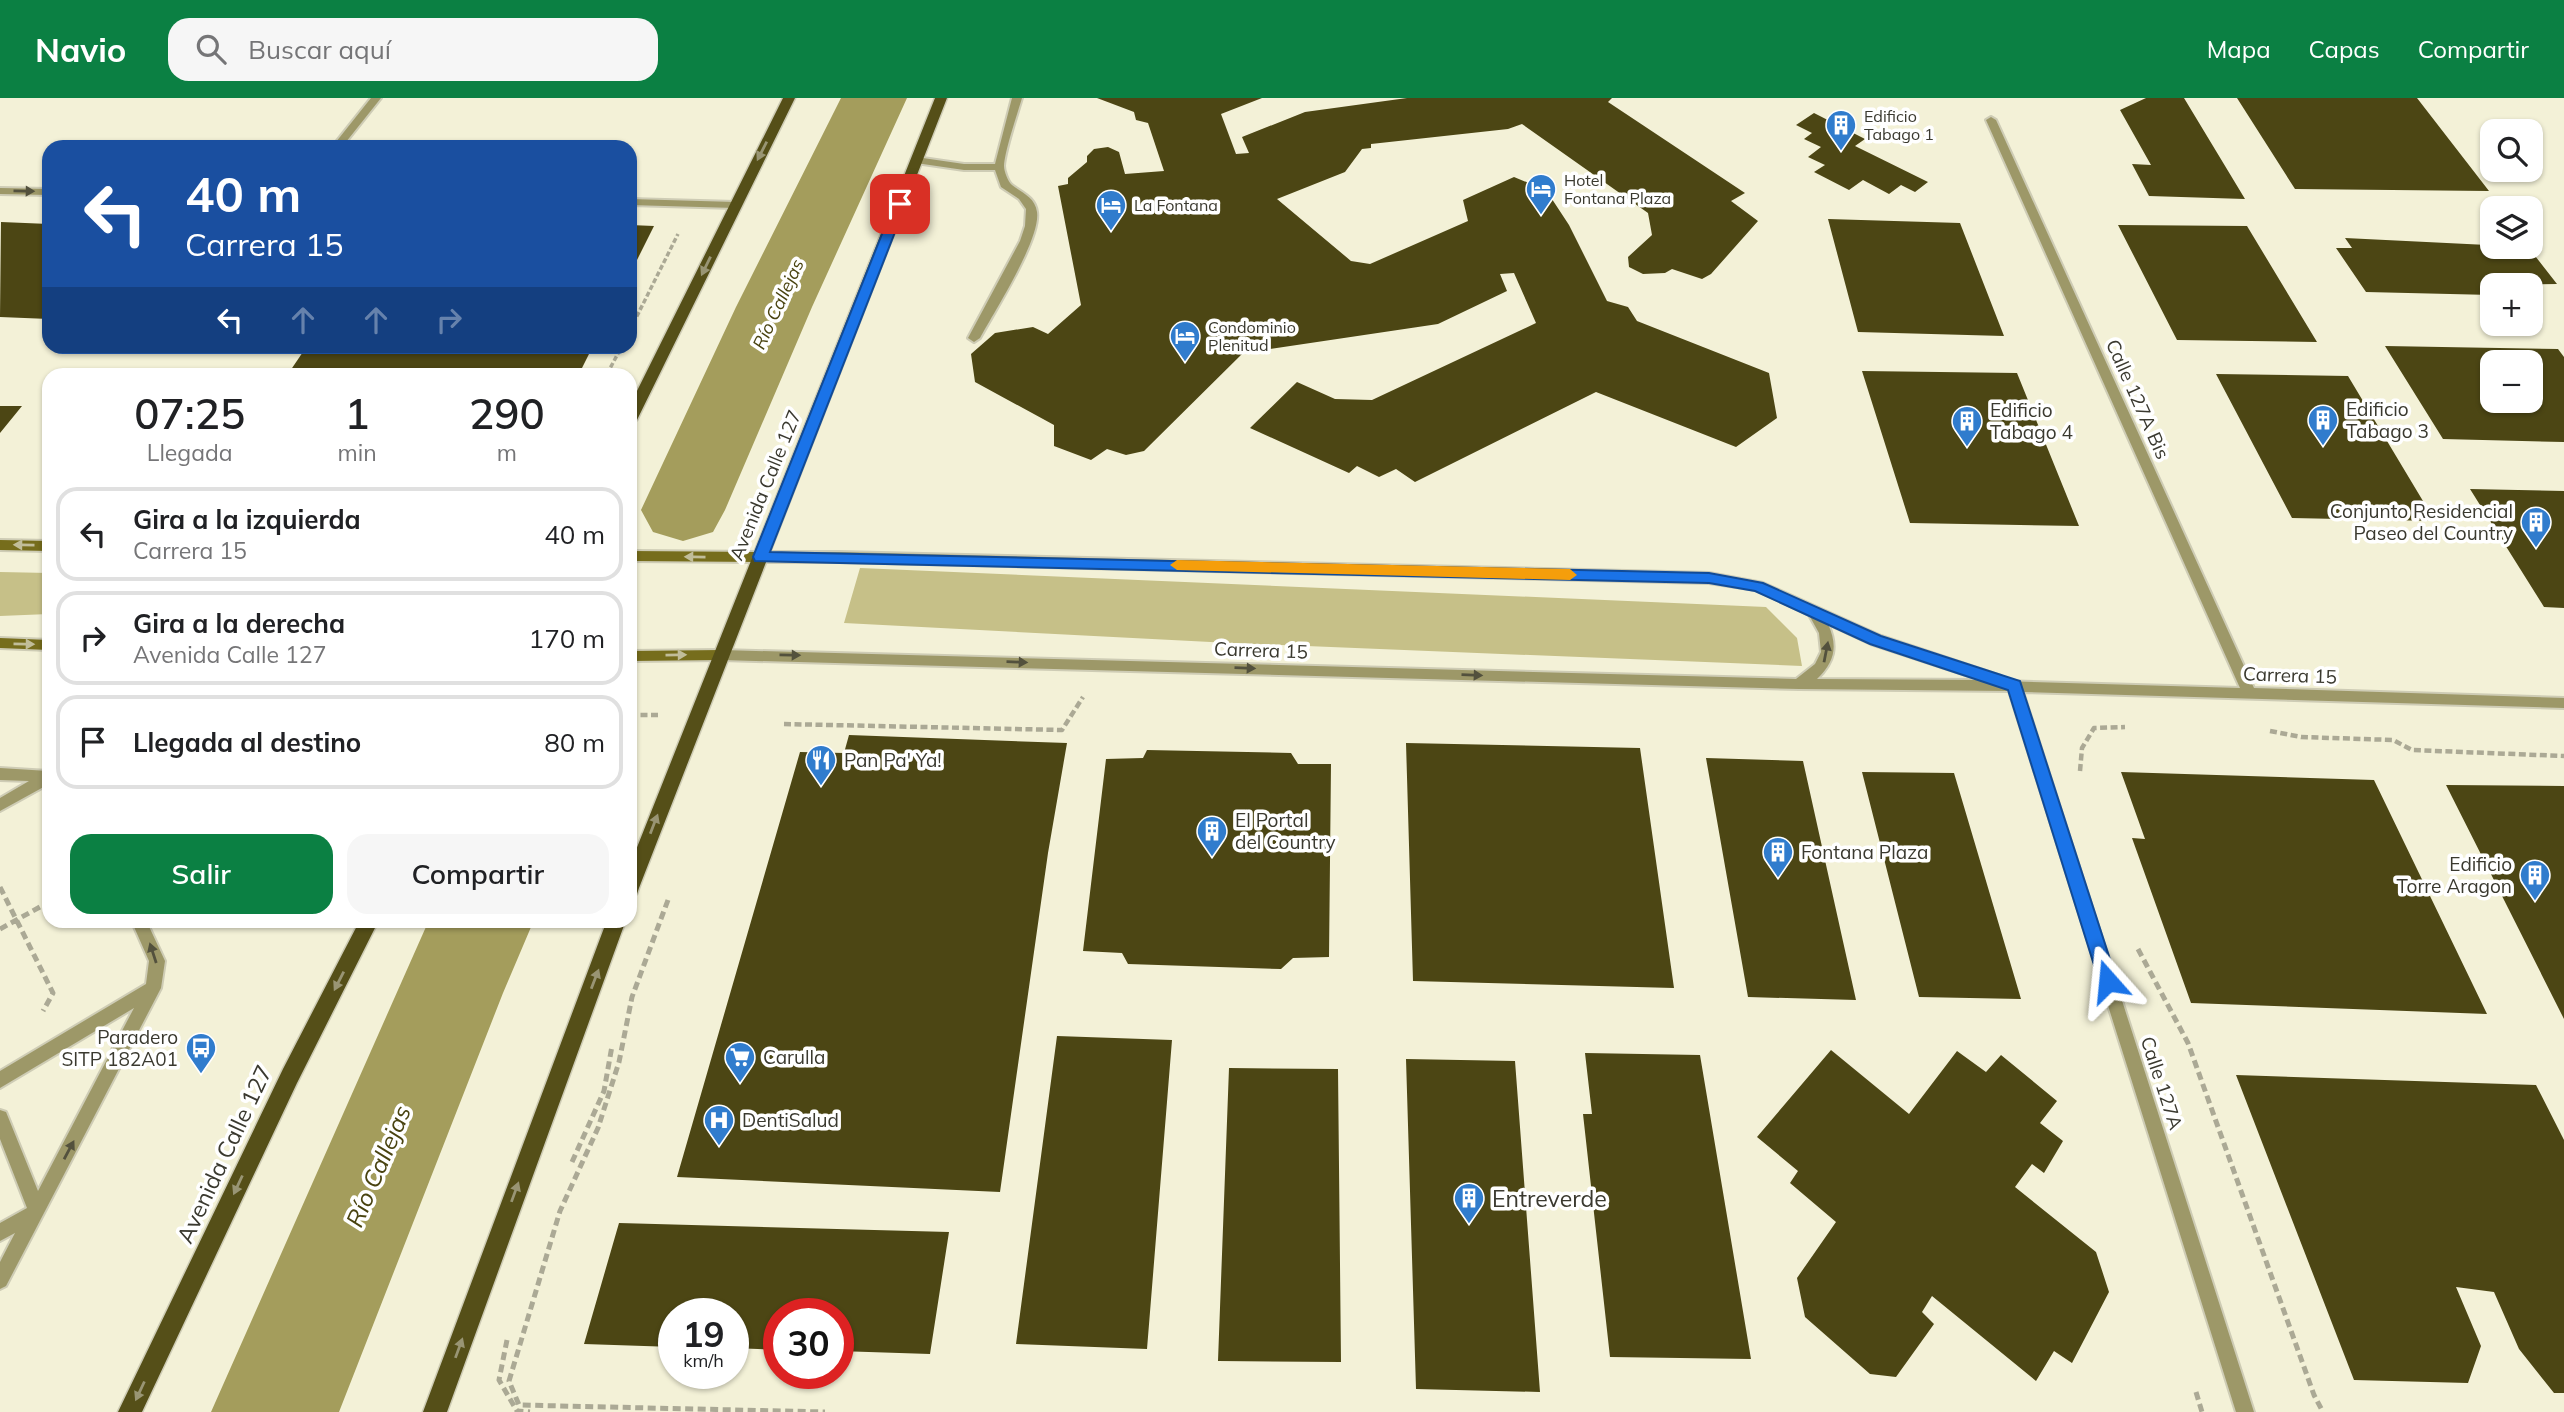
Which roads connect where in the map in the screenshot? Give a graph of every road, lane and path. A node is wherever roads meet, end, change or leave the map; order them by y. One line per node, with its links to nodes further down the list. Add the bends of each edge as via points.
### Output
1 (376, 98): 6 (street)
2 (789, 98): 12 (main road, one-way to 12)
3 (941, 98): 7 (main road, Avenida Calle 127)
4 (1017, 98): 8 (street)
5 (1991, 120): 26 (street, Calle 127A Bis)
6 (343, 140)
7 (916, 160): 8 (street); 18 (main road, Avenida Calle 127)
8 (999, 167): 13 (street, via 1005,185 1026,197 1032,215 1023,246)
9 (0, 191): 10 (street, one-way to 10)
10 (42, 192)
11 (637, 202): 12 (street)
12 (735, 205): 14 (main road, one-way to 14)
13 (974, 338)
14 (637, 406)
15 (0, 545): 16 (main road, one-way to 15)
16 (42, 546)
17 (637, 556): 18 (main road, one-way to 17)
18 (760, 557): 19 (street, Carrera 15, via 1709,578 1758,586); 22 (main road, Avenida Calle 127)
19 (1814, 612): 24 (street, one-way to 19, via 1815,675 1825,662 1829,645); 25 (street, Carrera 15, via 1907,652)
20 (0, 643): 21 (main road, one-way to 21)
21 (42, 645)
22 (722, 655): 23 (main road, one-way to 22); 24 (street, Carrera 15, one-way to 24); 38 (main road, Avenida Calle 127, one-way to 22)
23 (637, 656)
24 (1799, 684): 25 (street, Carrera 15)
25 (2014, 686): 26 (street, Carrera 15); 57 (street, Calle 127A)
26 (2249, 693): 28 (street, Carrera 15)
27 (1096, 697): 29 (path, via 1083,697 1062,730)
28 (2564, 703)
29 (784, 724)
30 (2133, 727): 35 (path, via 2094,728 2079,754)
31 (2266, 730): 32 (path, via 2301,737 2393,740 2412,751)
32 (2564, 756)
33 (0, 774): 34 (street)
34 (42, 778)
35 (2081, 780)
36 (42, 781): 37 (street)
37 (0, 805)
38 (637, 870)
39 (671, 893): 55 (path, via 632,998 619,1062 598,1128 560,1212 509,1381 519,1405)
40 (42, 906): 44 (path)
41 (142, 928): 46 (street, one-way to 41, via 157,961)
42 (366, 928): 53 (main road, Avenida Calle 127, one-way to 53)
43 (615, 928): 54 (main road, one-way to 43)
44 (0, 929)
45 (2136, 944): 58 (path, via 2188,1043)
46 (153, 988): 47 (street); 49 (street, one-way to 46)
47 (0, 1080)
48 (0, 1118): 49 (street)
49 (37, 1211): 50 (street); 51 (street)
50 (0, 1232)
51 (0, 1280)
52 (2194, 1387): 56 (path)
53 (130, 1412)
54 (435, 1412)
55 (825, 1412)
56 (2202, 1412)
57 (2245, 1412)
58 (2323, 1412)

